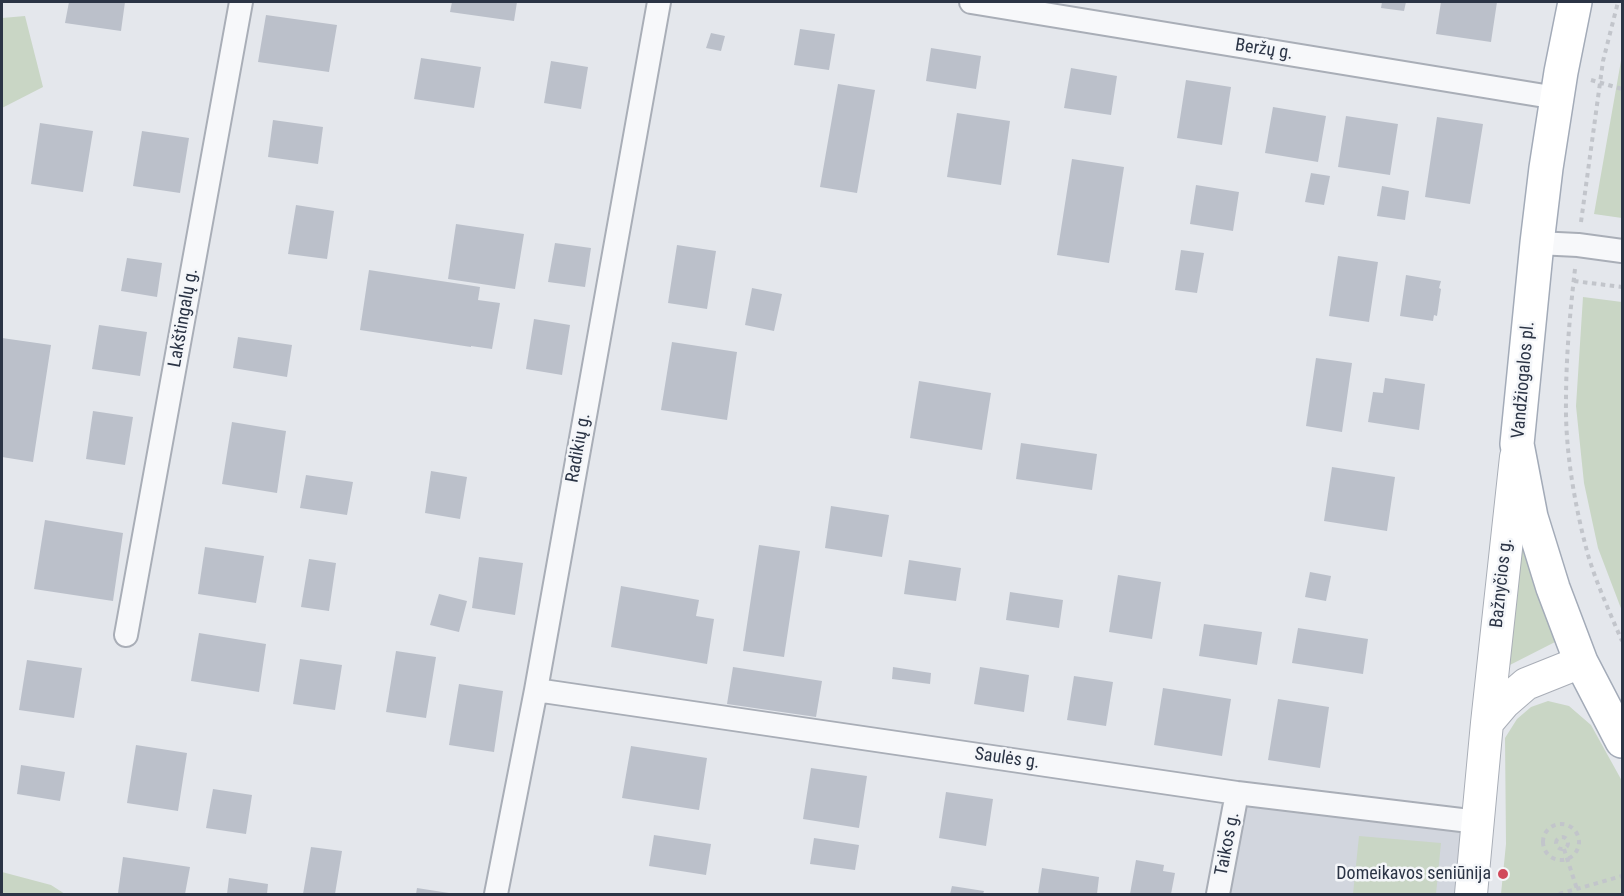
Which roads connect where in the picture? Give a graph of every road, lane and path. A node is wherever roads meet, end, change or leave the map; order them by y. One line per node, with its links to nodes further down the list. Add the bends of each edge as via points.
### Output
1 (241, 2): 13 (street, Lakštingalų g.)
2 (659, 2): 16 (street, Radikių g.)
3 (970, 2): 6 (street, Beržų g.)
4 (1575, 2): 6 (main road, Vandžiogalos pl.)
5 (1618, 2): 8 (path, via 1603,61)
6 (1557, 98): 7 (main road, Vandžiogalos pl.)
7 (1537, 243): 8 (street); 12 (main road, Vandžiogalos pl.)
8 (1578, 245): 9 (street); 10 (path)
9 (1623, 251)
10 (1574, 281): 11 (path); 14 (path, via 1566,402 1568,448 1589,556)
11 (1623, 287)
12 (1517, 444): 15 (main road, Vandžiogalos pl., via 1531,517); 17 (main road, Bažnyčios g.)
13 (126, 635)
14 (1623, 641)
15 (1581, 662): 17 (main road, via 1526,684); 18 (main road, Vandžiogalos pl.)
16 (536, 690): 19 (street, Saulės g.); 26 (street, Radikių g.)
17 (1487, 723): 20 (main road, Bažnyčios g.)
18 (1623, 741)
19 (1237, 793): 20 (street, Saulės g.); 27 (street, Taikos g.)
20 (1478, 822): 28 (main road, Bažnyčios g.)
21 (1564, 849): 22 (path)
22 (1567, 859): 22 (path, via 1576,853 1578,836 1566,825 1555,825 1544,837 1544,848 1551,857); 24 (path)
23 (1623, 876): 24 (path)
24 (1577, 889): 25 (path)
25 (1566, 893): 29 (path)
26 (496, 894)
27 (1218, 894)
28 (1471, 894)
29 (1559, 894)

